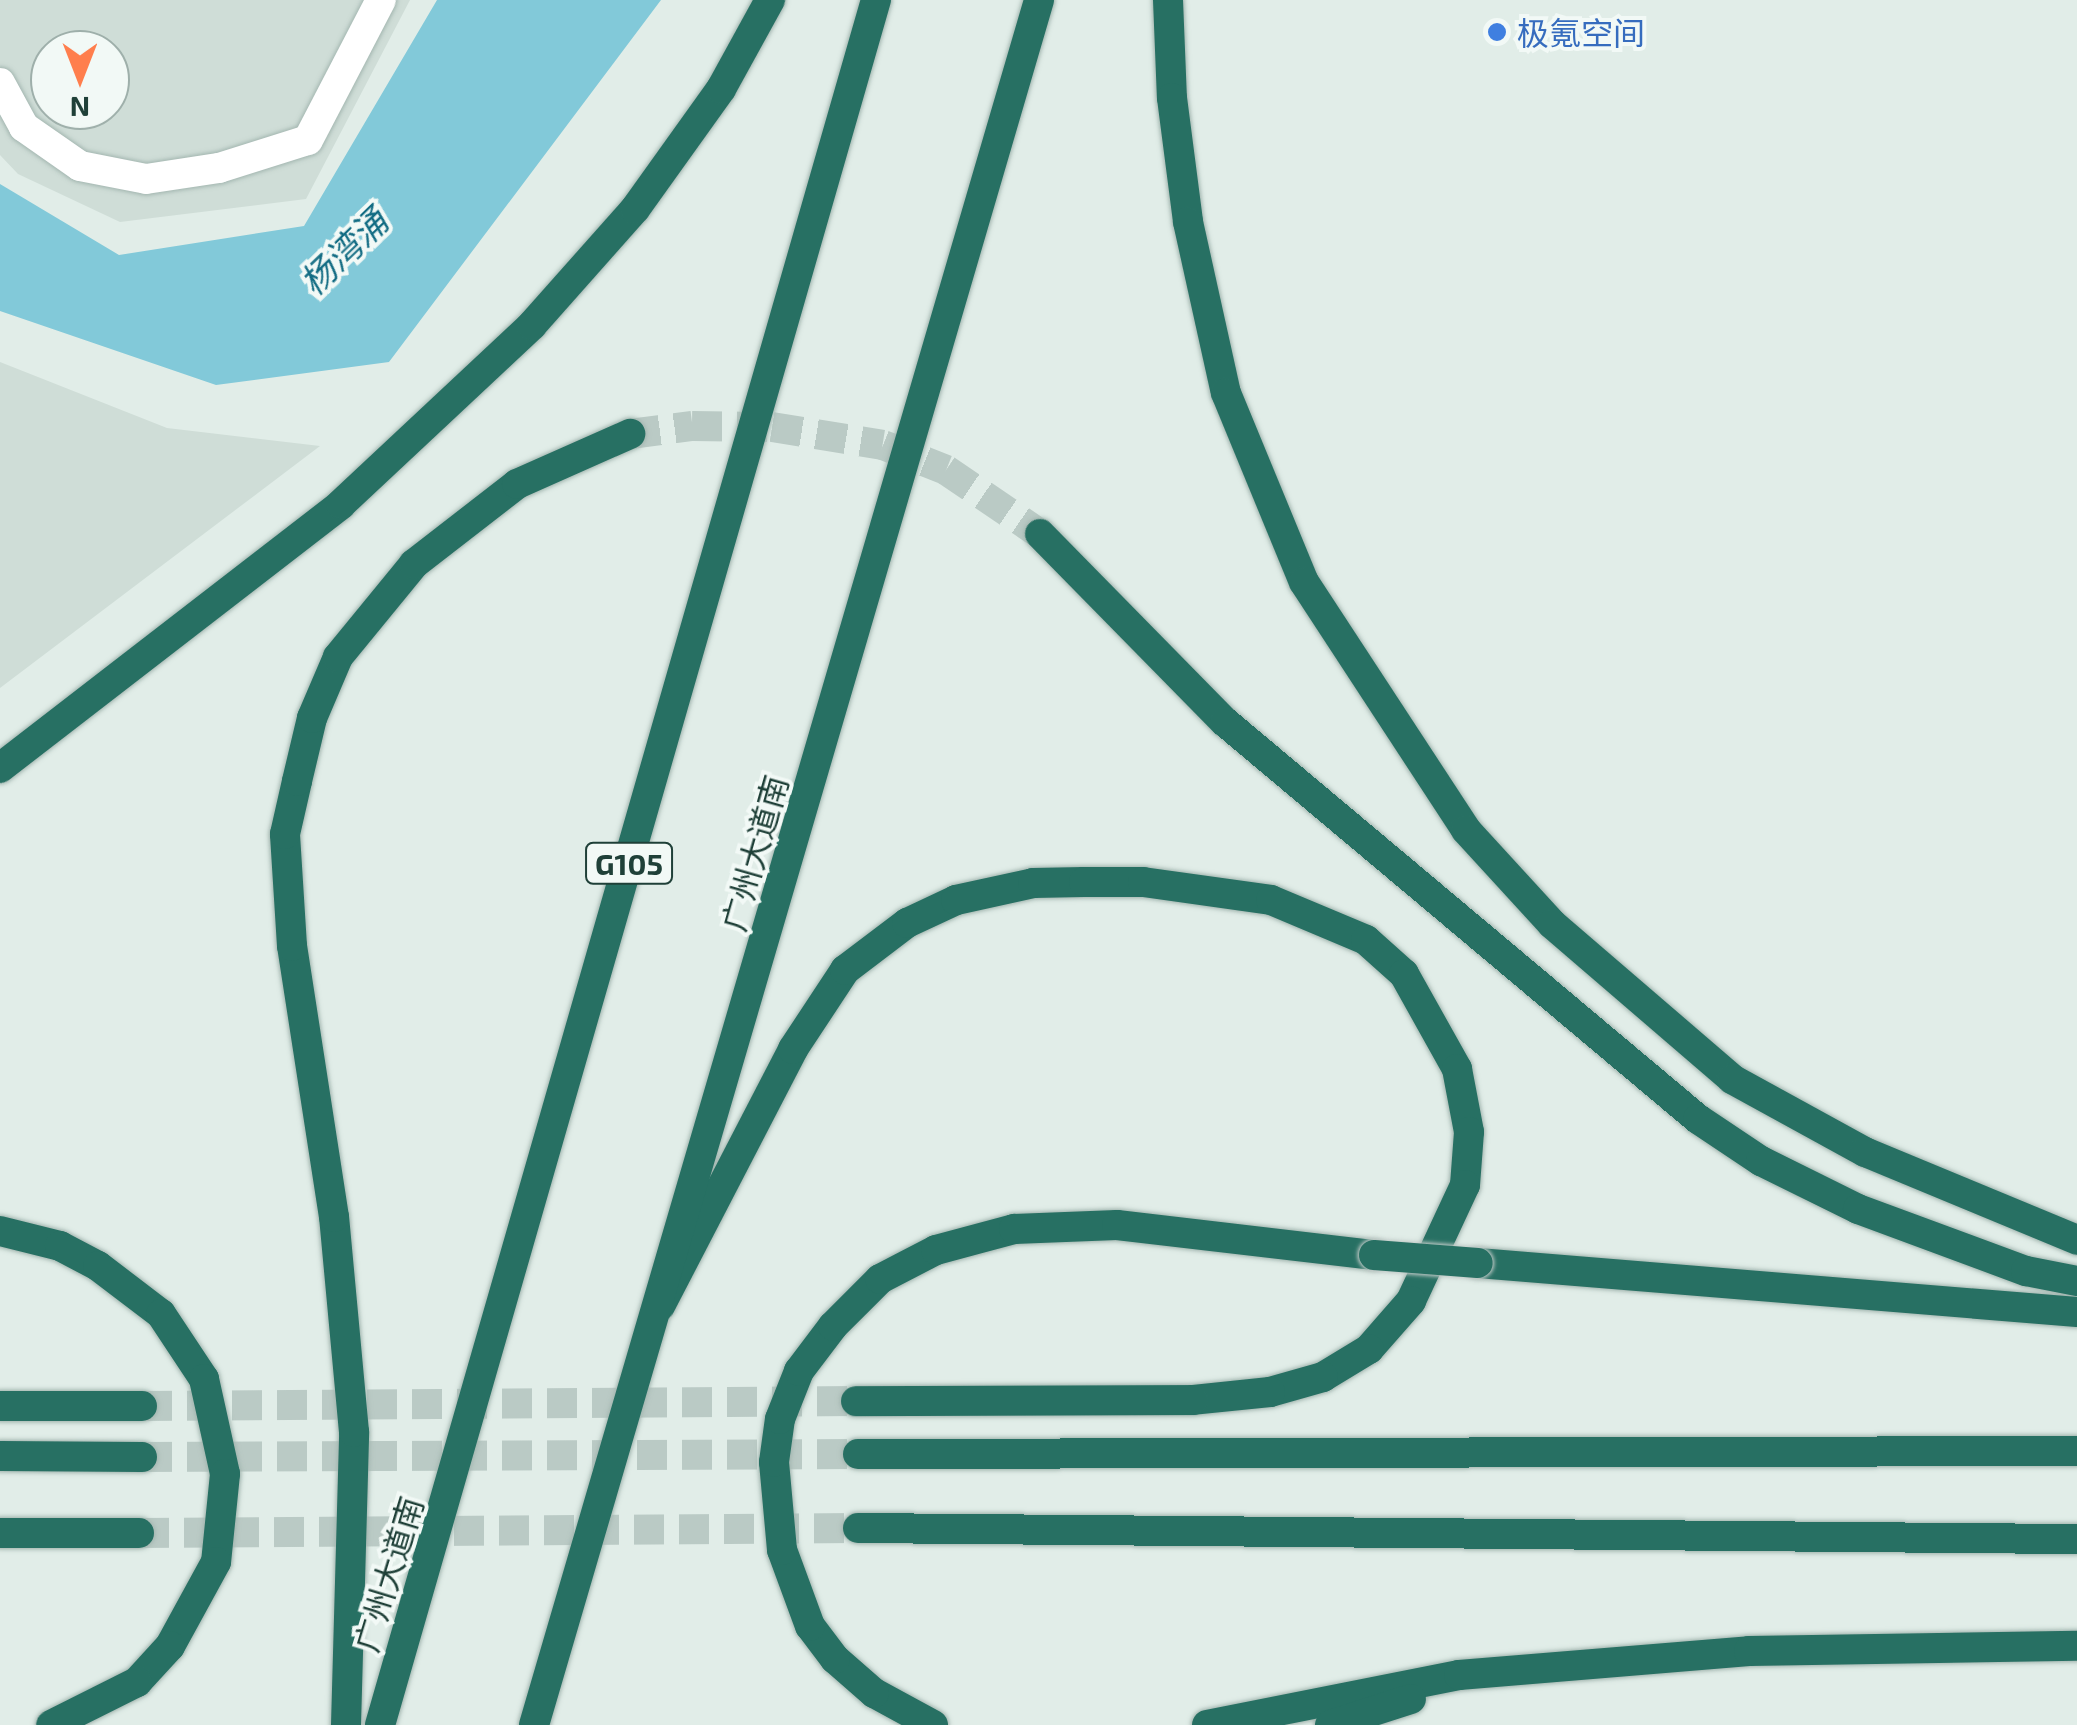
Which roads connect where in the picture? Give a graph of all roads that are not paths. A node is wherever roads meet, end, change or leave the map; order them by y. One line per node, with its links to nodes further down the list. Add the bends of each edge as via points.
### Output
1 (381, 0): 6 (lane, via 308,140 219,168 146,178 80,166 24,127)
2 (770, 0): 9 (highway, via 721,89 635,209 532,325 341,504)
3 (876, 0): 30 (highway, 广州大道南 / G105)
4 (1039, 0): 13 (highway, 广州大道南)
5 (1168, 0): 11 (highway, via 1188,222 1226,393 1304,582 1466,830 1552,924 1732,1079 1865,1152)
6 (0, 83)
7 (630, 434): 29 (highway, via 517,484 414,564 338,657 312,718 296,781 285,834 290,931 334,1217 354,1432)
8 (1040, 534): 12 (highway, via 1225,722 1698,1120 1761,1161 1858,1209 2026,1270)
9 (0, 768)
10 (0, 1231): 28 (highway, via 85,1259 162,1314 204,1379 225,1474 216,1562 170,1646 137,1682)
11 (2077, 1240)
12 (2077, 1280)
13 (660, 1306): 15 (highway, via 793,1048 845,970 907,923 956,900 1033,883 1084,882 1271,900 1366,940 1404,974 1457,1069 1468,1150 1464,1185 1445,1237 1411,1301 1369,1349 1323,1377 1270,1392 1193,1400); 31 (highway, 广州大道南)
14 (2077, 1312): 32 (highway, bridge, via 1374,1255 1118,1225 1014,1229 936,1250 880,1279 832,1326 799,1371 780,1419 774,1462 782,1550 810,1626 874,1693)
15 (856, 1401)
16 (0, 1406): 17 (highway)
17 (142, 1406)
18 (2077, 1450): 19 (highway)
19 (858, 1454)
20 (0, 1456): 21 (highway)
21 (142, 1457)
22 (858, 1528): 25 (highway)
23 (139, 1532): 24 (highway)
24 (0, 1534)
25 (2077, 1539)
26 (2077, 1646): 27 (highway, via 1749,1651)
27 (1595, 1663): 33 (highway, via 1459,1675); 34 (highway, via 1450,1686)
28 (51, 1725)
29 (346, 1725)
30 (380, 1725)
31 (534, 1725)
32 (933, 1725)
33 (1207, 1725)
34 (1330, 1725)

